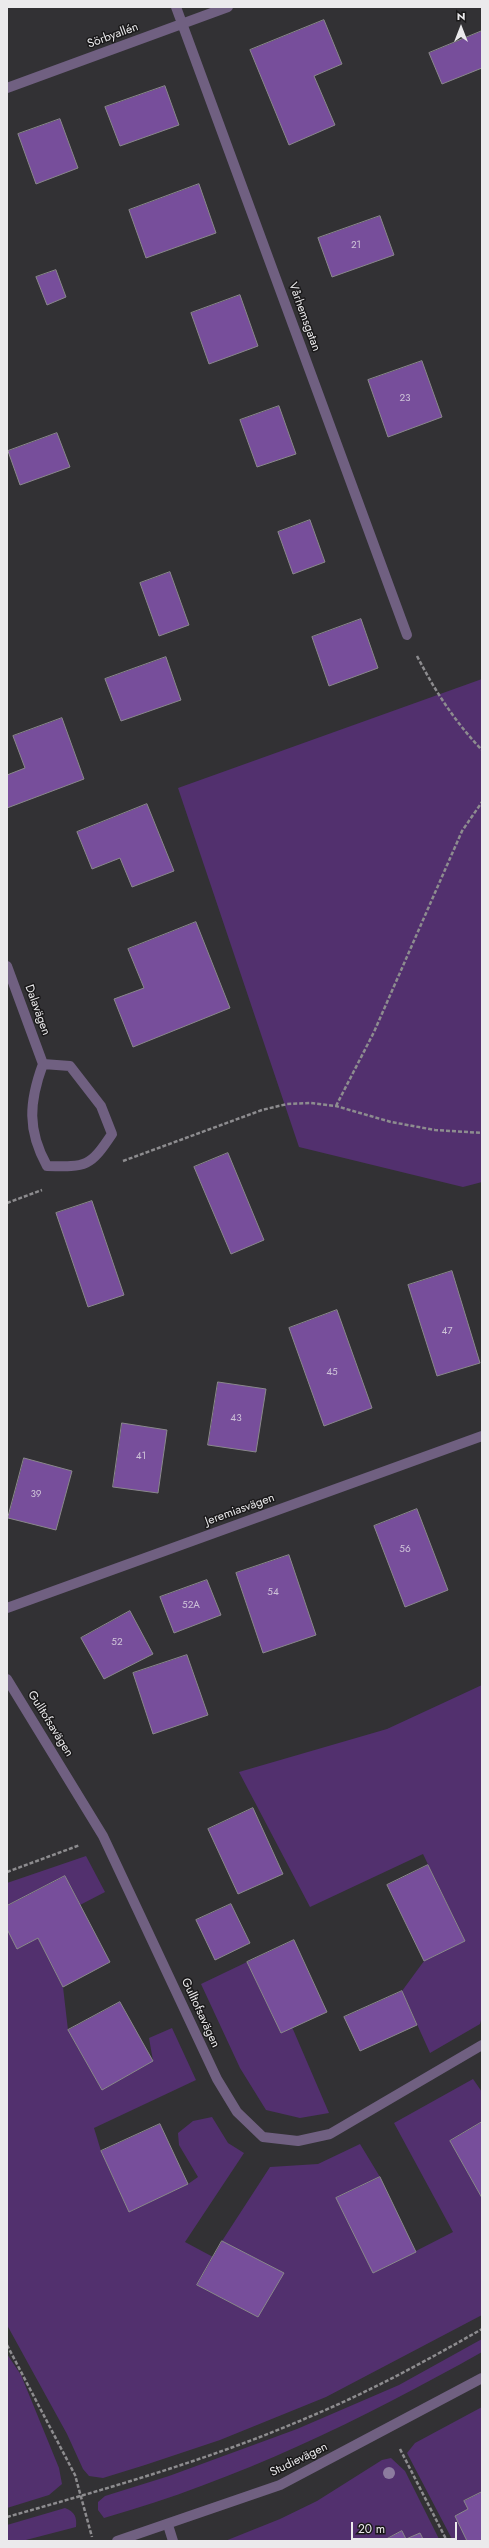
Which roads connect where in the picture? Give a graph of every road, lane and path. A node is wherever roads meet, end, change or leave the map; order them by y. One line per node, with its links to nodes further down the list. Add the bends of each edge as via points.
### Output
1 (176, 7): 3 (street, Vårhemsgatan)
2 (228, 7): 3 (street, Sörbyallén)
3 (182, 24): 4 (street, Sörbyallén); 5 (street, Vårhemsgatan)
4 (7, 88)
5 (407, 636): 6 (path, via 434,688 462,729)
6 (482, 750)
7 (482, 802): 10 (path, via 462,831 374,1032)
8 (7, 966): 9 (street, Dalavägen)
9 (42, 1064): 9 (street, via 35,1085 30,1116 38,1149 47,1166 74,1167 96,1159 112,1134 101,1106 70,1066)
10 (336, 1106): 11 (path, via 391,1122 428,1129); 12 (path, via 287,1104 262,1110)
11 (482, 1133)
12 (116, 1163)
13 (43, 1190): 14 (path)
14 (7, 1203)
15 (482, 1436): 16 (street, Jeremiasvägen)
16 (7, 1608)
17 (7, 1679): 18 (street, Gulltofsavägen)
18 (103, 1836): 19 (path); 20 (street, Gulltofsavägen, via 217,2079 237,2112 263,2137 298,2141 330,2134)
19 (7, 1872)
20 (482, 2045)
21 (482, 2329): 25 (path, via 426,2361 309,2417 206,2456)
22 (7, 2344): 25 (path, via 75,2475)
23 (482, 2378): 24 (street, Studievägen)
24 (389, 2429): 27 (street, Studievägen, via 280,2485); 31 (path)
25 (82, 2496): 26 (path); 28 (path)
26 (7, 2517)
27 (168, 2525): 29 (street, Studievägen); 30 (street)
28 (93, 2541)
29 (117, 2541)
30 (173, 2541)
31 (447, 2541)

